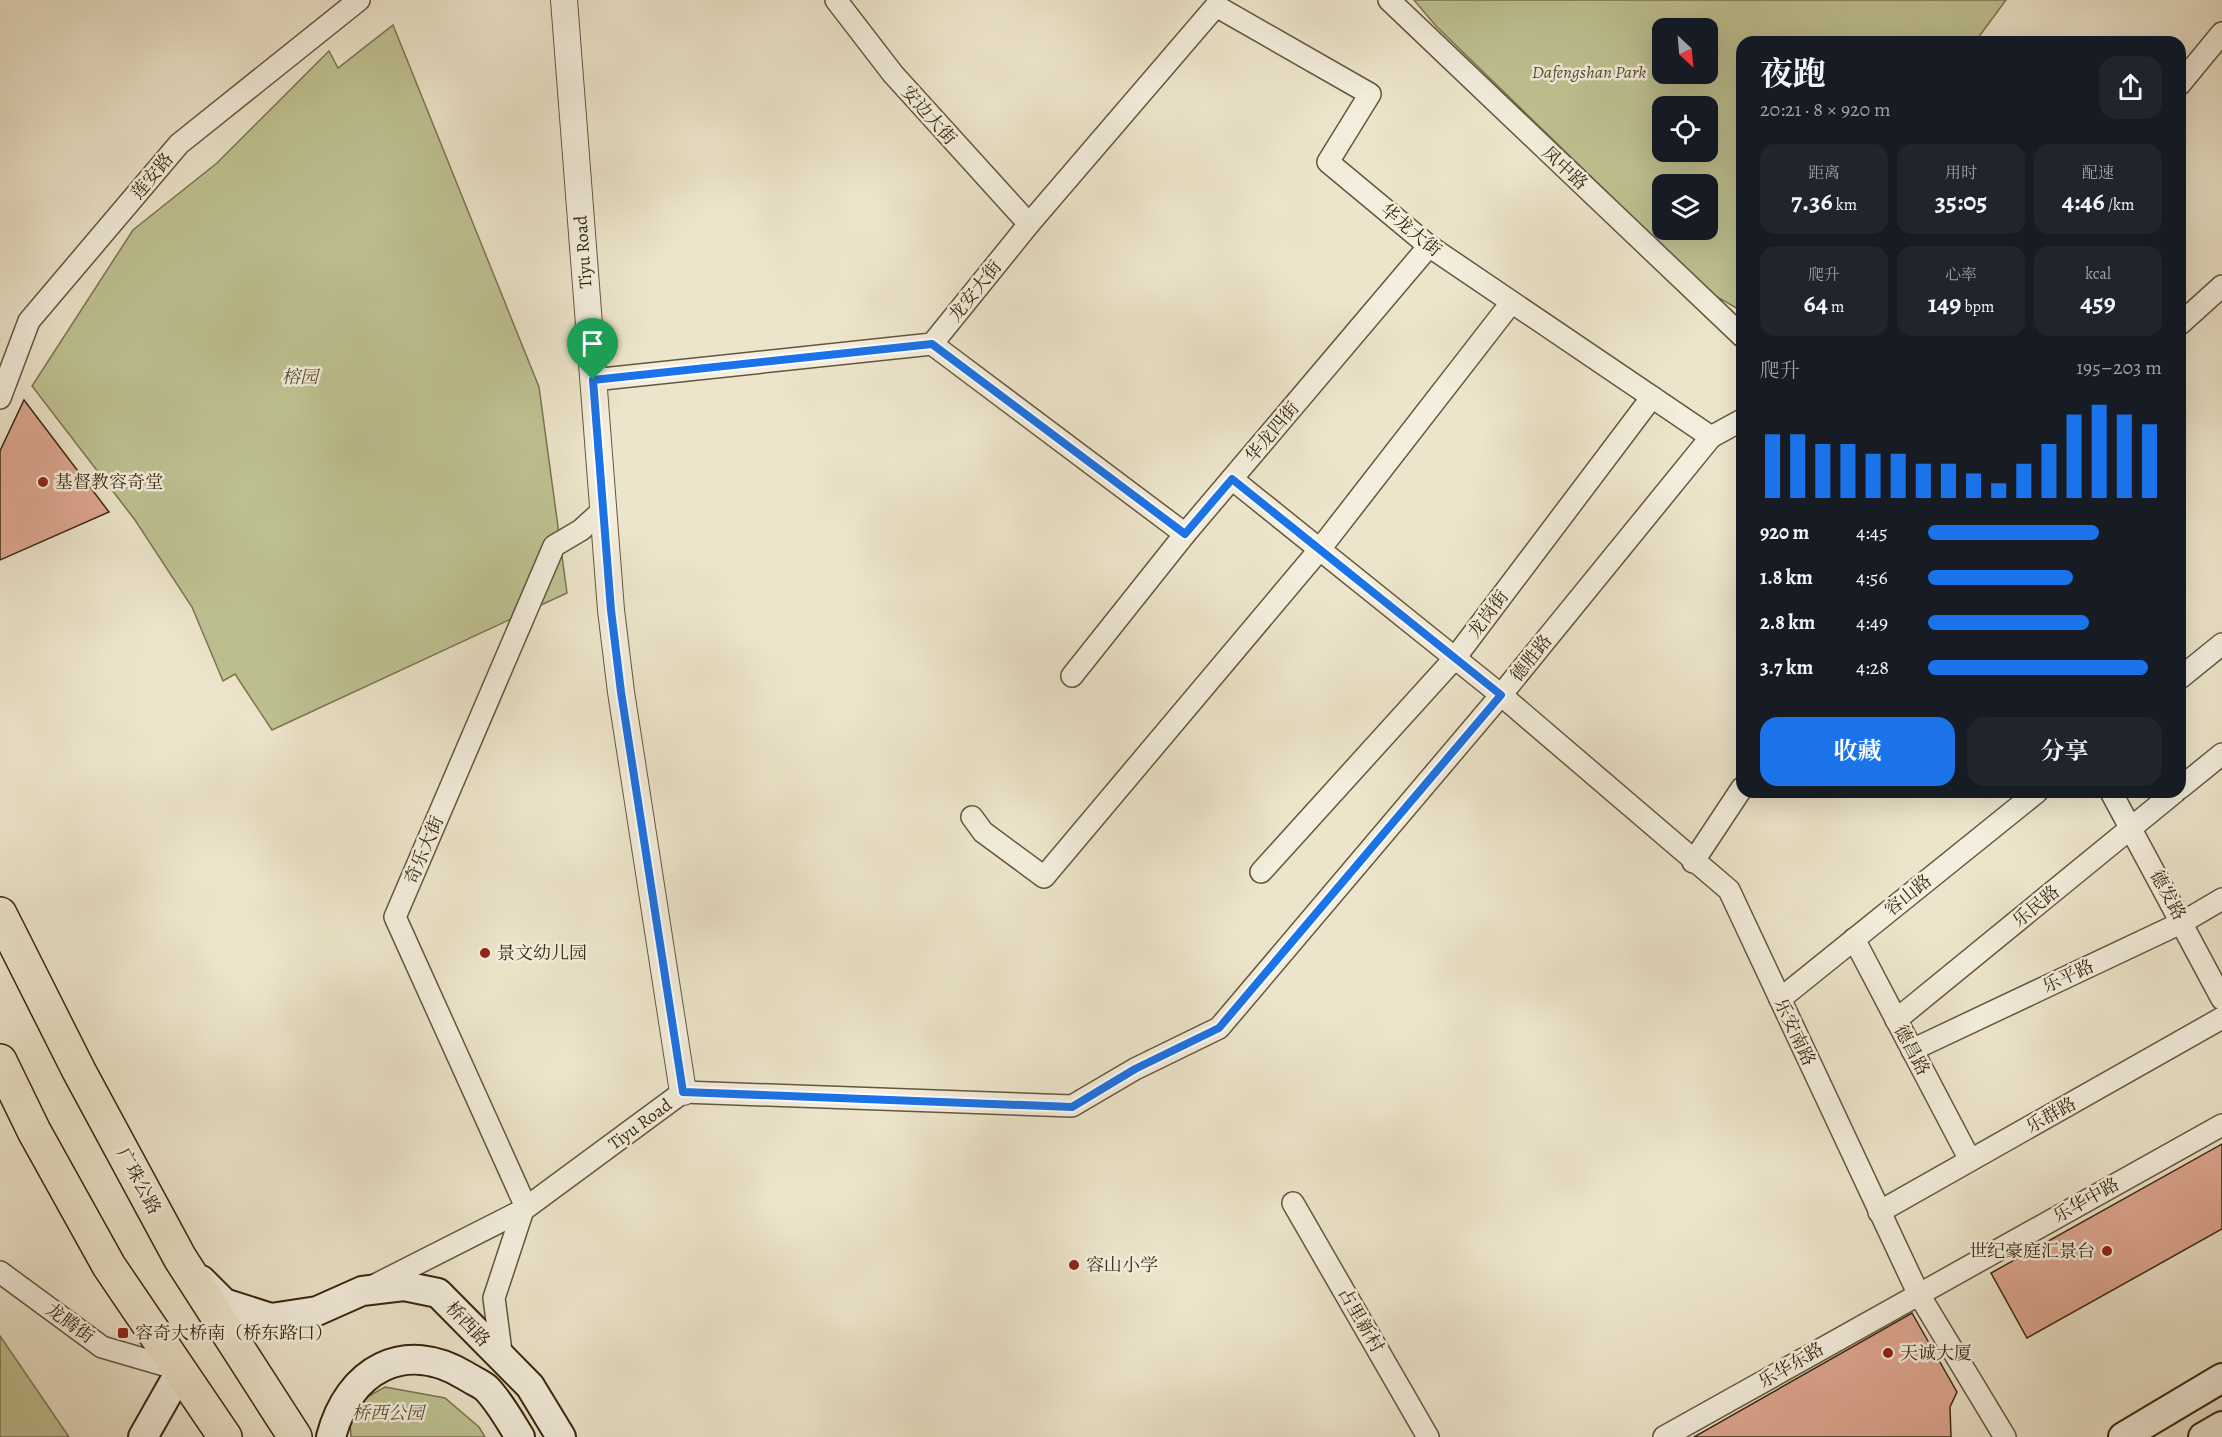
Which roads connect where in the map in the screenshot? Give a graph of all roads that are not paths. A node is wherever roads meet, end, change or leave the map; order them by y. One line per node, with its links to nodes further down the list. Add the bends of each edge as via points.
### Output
1 (359, 0): 17 (street, 莲安路, via 179,144 29,321)
2 (564, 0): 15 (street, Tiyu Road)
3 (836, 0): 8 (street, 安边大街, via 892,75)
4 (1389, 0): 13 (street, 凤中路)
5 (1216, 6): 8 (street, 龙安大街); 9 (street, 华龙大街, via 1370,94 1328,162)
6 (2222, 33): 7 (street)
7 (2186, 77)
8 (1029, 224): 14 (street, 龙安大街)
9 (1430, 246): 11 (street, 华龙大街); 20 (street, 华龙四街)
10 (2222, 286): 12 (street)
11 (1511, 303): 16 (street, 华龙大街); 23 (street)
12 (2186, 319)
13 (1736, 330)
14 (932, 344): 15 (street); 22 (street)
15 (593, 380): 21 (street, Tiyu Road)
16 (1652, 397): 19 (street, 华龙大街); 25 (street, 龙岗街)
17 (0, 398)
18 (1736, 423): 19 (street, 德胜路)
19 (1711, 437): 28 (street, 德胜路)
20 (1232, 479): 22 (street, 华龙四街); 23 (street, 乐安南路)
21 (603, 510): 48 (street, Tiyu Road, via 621,692); 52 (street, 奇乐大街, via 581,530 554,546 395,917)
22 (1185, 534): 27 (street, 华龙四街)
23 (1320, 549): 25 (street, 乐安南路); 35 (street, via 1044,876 983,832)
24 (2222, 644): 26 (street)
25 (1455, 658): 28 (street, 乐安南路); 37 (street, 龙岗街)
26 (2186, 673)
27 (1072, 676)
28 (1501, 695): 36 (street, 乐安南路); 48 (street, 德胜路, via 1219,1028 1135,1069 1072,1107)
29 (2222, 754): 30 (street)
30 (2186, 783)
31 (1736, 797): 36 (street)
32 (2030, 798): 41 (street, 容山路)
33 (2114, 798): 40 (street, 德发路)
34 (2168, 798): 45 (street, 乐民路)
35 (972, 817)
36 (1693, 862): 42 (street, 乐安南路, via 1729,890)
37 (1260, 872)
38 (2222, 899): 40 (street, 乐平路)
39 (0, 914): 54 (highway, 广珠公路)
40 (2183, 922): 43 (street, 德发路); 46 (street, 乐平路)
41 (1854, 939): 42 (street, 容山路); 45 (street, 德昌路)
42 (1780, 999): 53 (street, 乐安南路)
43 (2222, 999)
44 (2222, 1018): 50 (street, 乐群路)
45 (1896, 1020): 46 (street, 德昌路)
46 (1912, 1050): 50 (street, 德昌路)
47 (0, 1061): 59 (highway, via 109,1266)
48 (683, 1092): 52 (street, Tiyu Road)
49 (2222, 1125): 57 (street, 乐华中路)
50 (1970, 1160): 53 (street, 乐群路)
51 (1293, 1203): 68 (street, 占里新村)
52 (525, 1208): 56 (street, Tiyu Road); 58 (street, via 494,1298)
53 (1879, 1212): 57 (street, 乐安南路)
54 (180, 1258): 56 (main road, 桥西路, via 224,1303 271,1318 317,1311); 64 (highway, 广珠公路)
55 (0, 1272): 59 (street, 龙腾街, via 102,1347)
56 (362, 1292): 58 (main road, 桥西路, via 404,1286 438,1293)
57 (1918, 1293): 69 (street, 乐华东路); 70 (street, 乐安南路)
58 (502, 1359): 67 (main road, 桥西路, via 530,1386)
59 (181, 1370): 62 (main road); 63 (highway)
60 (2222, 1378): 71 (main road)
61 (2222, 1426): 72 (main road)
62 (143, 1437)
63 (225, 1437)
64 (295, 1437)
65 (332, 1437): 66 (main road, via 336,1419 349,1395 368,1375 385,1365 411,1359 429,1359 485,1388)
66 (520, 1437)
67 (561, 1437)
68 (1428, 1437)
69 (1664, 1437)
70 (2005, 1437)
71 (2123, 1437)
72 (2203, 1437)

